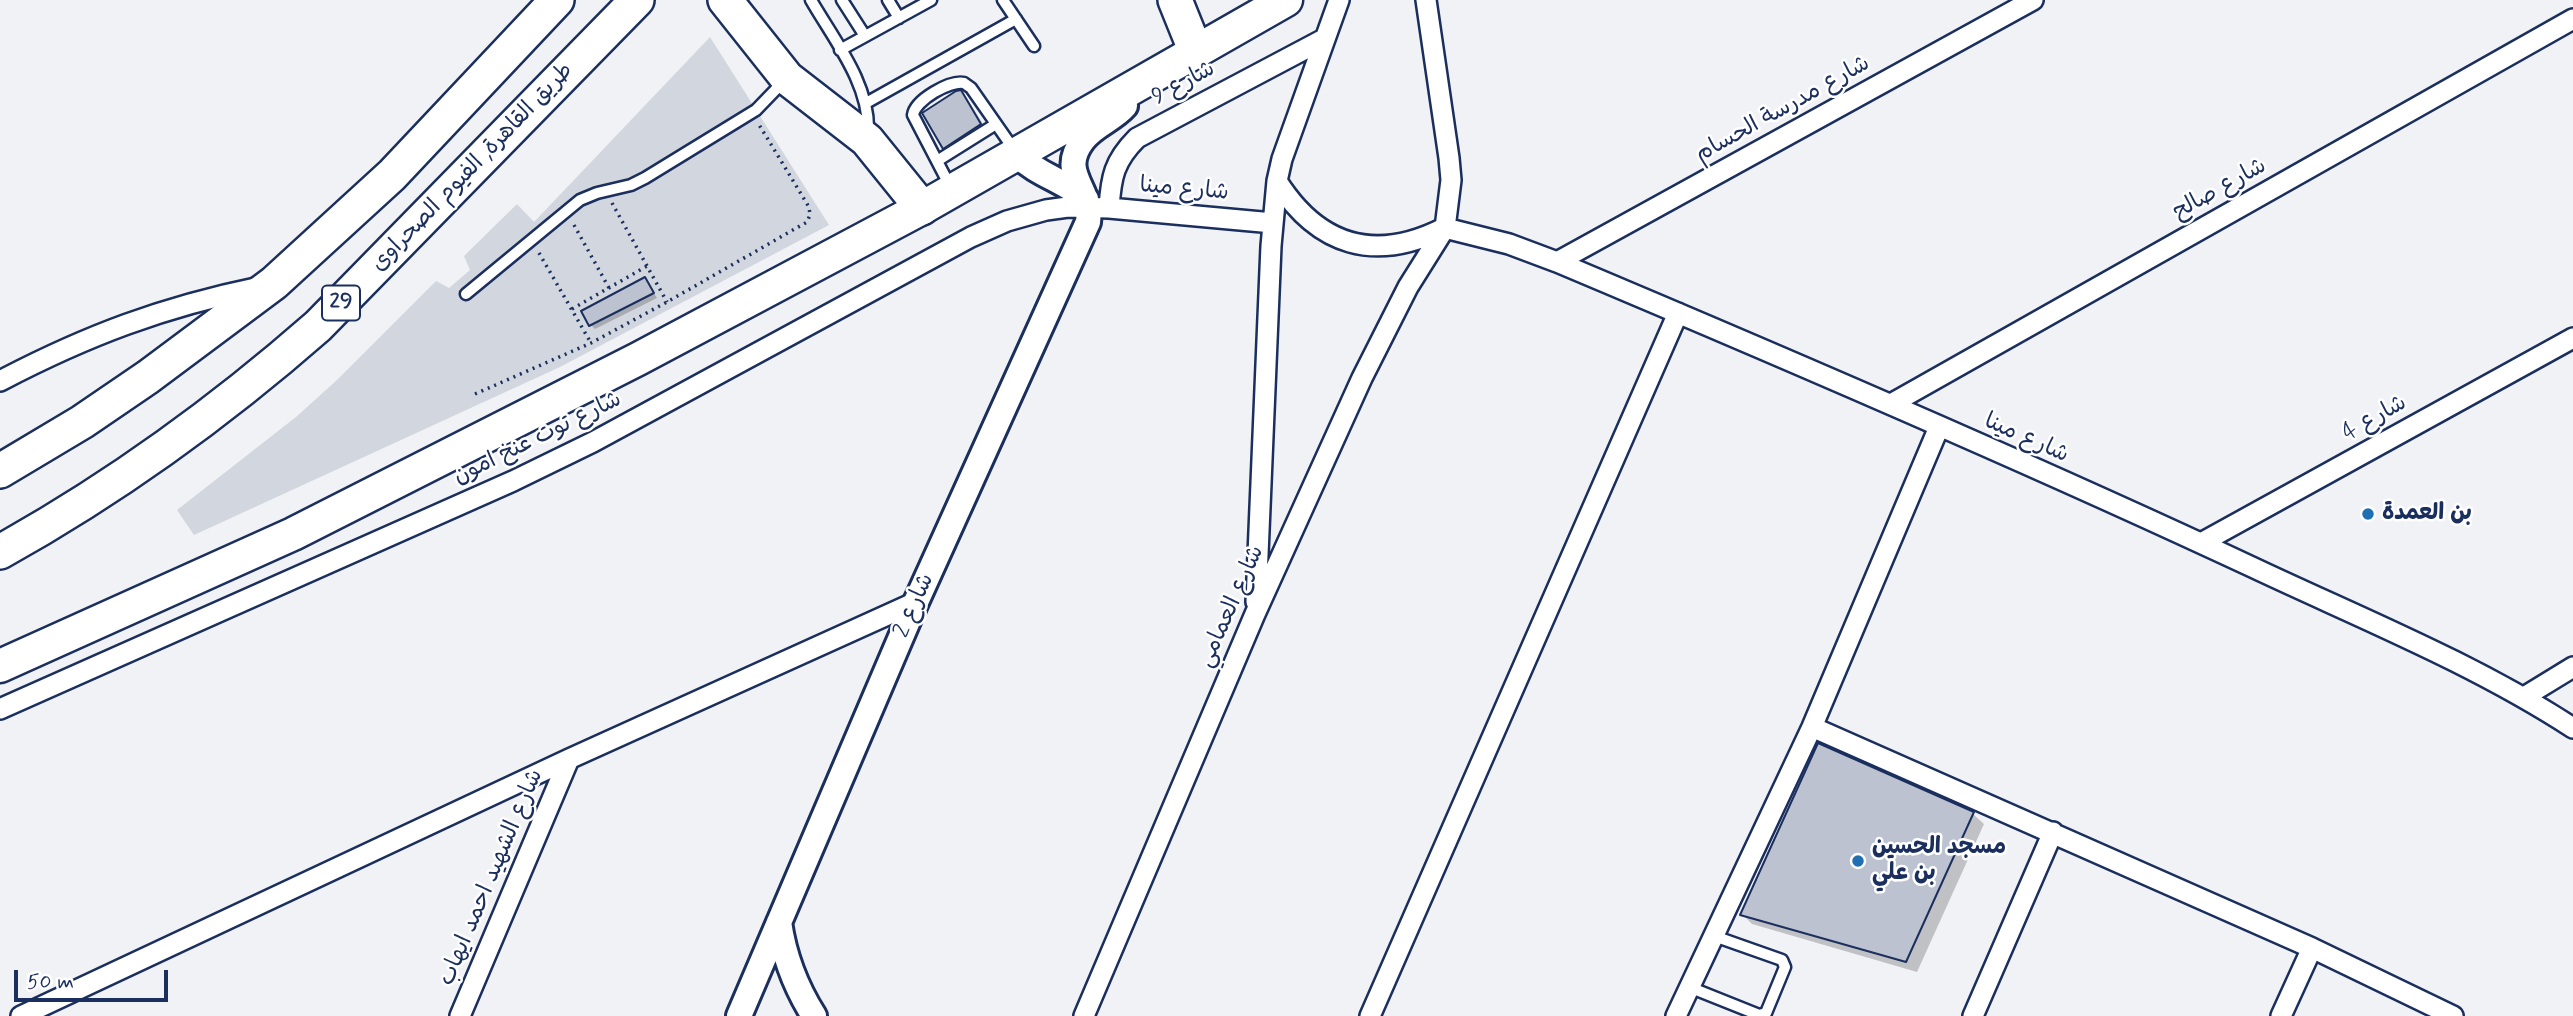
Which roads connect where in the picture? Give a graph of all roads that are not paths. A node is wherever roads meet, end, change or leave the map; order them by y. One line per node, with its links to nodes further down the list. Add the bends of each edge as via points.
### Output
1 (557, 0): 38 (highway, 29, via 392,175)
2 (637, 0): 47 (highway, طريق القاهرة, الفيوم الصحراوى / 29, via 318,326 270,368 117,482)
3 (725, 0): 22 (highway)
4 (811, 0): 20 (lane)
5 (842, 0): 17 (lane)
6 (888, 0): 14 (lane)
7 (931, 0): 14 (lane)
8 (1003, 0): 15 (lane)
9 (1175, 0): 21 (highway)
10 (1286, 0): 21 (main road)
11 (1339, 0): 18 (street)
12 (1426, 0): 36 (street, via 1451,180)
13 (2033, 0): 37 (street, شارع مدرسة الحسام)
14 (899, 18): 17 (lane)
15 (1016, 19): 19 (lane); 24 (lane)
16 (2573, 19): 43 (street, شارع صالح)
17 (865, 36): 20 (lane)
18 (1324, 39): 31 (street); 33 (street, شارع 9, via 1137,138 1116,164)
19 (1034, 46)
20 (840, 50): 24 (lane)
21 (1196, 52): 23 (main road)
22 (787, 78): 28 (highway); 39 (lane, via 752,113 638,182 580,200)
23 (1134, 89): 29 (main road); 33 (street, via 1121,111 1087,135 1074,156 1072,164)
24 (866, 103): 28 (lane)
25 (986, 109): 26 (lane); 27 (lane); 30 (lane, via 972,98 968,85 956,82 914,107 913,115 933,142)
26 (976, 115)
27 (996, 124): 29 (lane); 30 (lane)
28 (867, 140): 34 (highway)
29 (1017, 155): 32 (main road); 33 (street)
30 (937, 161): 32 (lane)
31 (1277, 181): 35 (street); 36 (street, via 1308,221 1352,243 1400,245)
32 (953, 191): 34 (main road)
33 (1095, 205): 35 (street, شارع مينا); 48 (street, شارع 2); 53 (street, شارع توت عنخ امون, via 1046,210 971,237 513,481)
34 (922, 208): 50 (main road, via 293,534)
35 (1273, 223): 49 (street)
36 (1445, 228): 37 (street, شارع مينا); 49 (street, شارع العمامي, via 1367,367)
37 (1557, 262): 40 (street, شارع مينا)
38 (274, 283): 42 (street, via 200,299 127,322 57,351); 45 (highway, 29, via 148,377)
39 (466, 294)
40 (1678, 313): 43 (street, شارع مينا); 67 (street)
41 (2573, 338): 46 (street, شارع 4)
42 (0, 382)
43 (1891, 404): 44 (street, شارع مينا)
44 (1939, 427): 46 (street, شارع مينا); 54 (street)
45 (0, 471)
46 (2201, 543): 52 (street, شارع مينا)
47 (0, 552)
48 (916, 602): 56 (street); 58 (street, شارع 2)
49 (1255, 614): 66 (street, شارع العمامي)
50 (0, 666)
51 (2573, 667): 52 (street)
52 (2524, 697): 55 (street, شارع مينا)
53 (0, 709)
54 (1812, 727): 57 (street); 59 (street)
55 (2573, 729)
56 (569, 759): 62 (street); 63 (street, شارع الشهيد احمد ايهاب)
57 (2053, 832): 60 (street); 69 (street)
58 (779, 922): 64 (street, شارع 2); 65 (street, via 791,973)
59 (1714, 936): 61 (street); 61 (lane, via 1782,961 1785,967 1766,1013 1759,1015)
60 (2312, 948): 70 (street); 71 (street)
61 (1689, 987): 68 (street)
62 (20, 1016)
63 (460, 1016)
64 (739, 1016)
65 (814, 1016)
66 (1084, 1016)
67 (1370, 1016)
68 (1676, 1016)
69 (1973, 1016)
70 (2281, 1016)
71 (2454, 1016)

